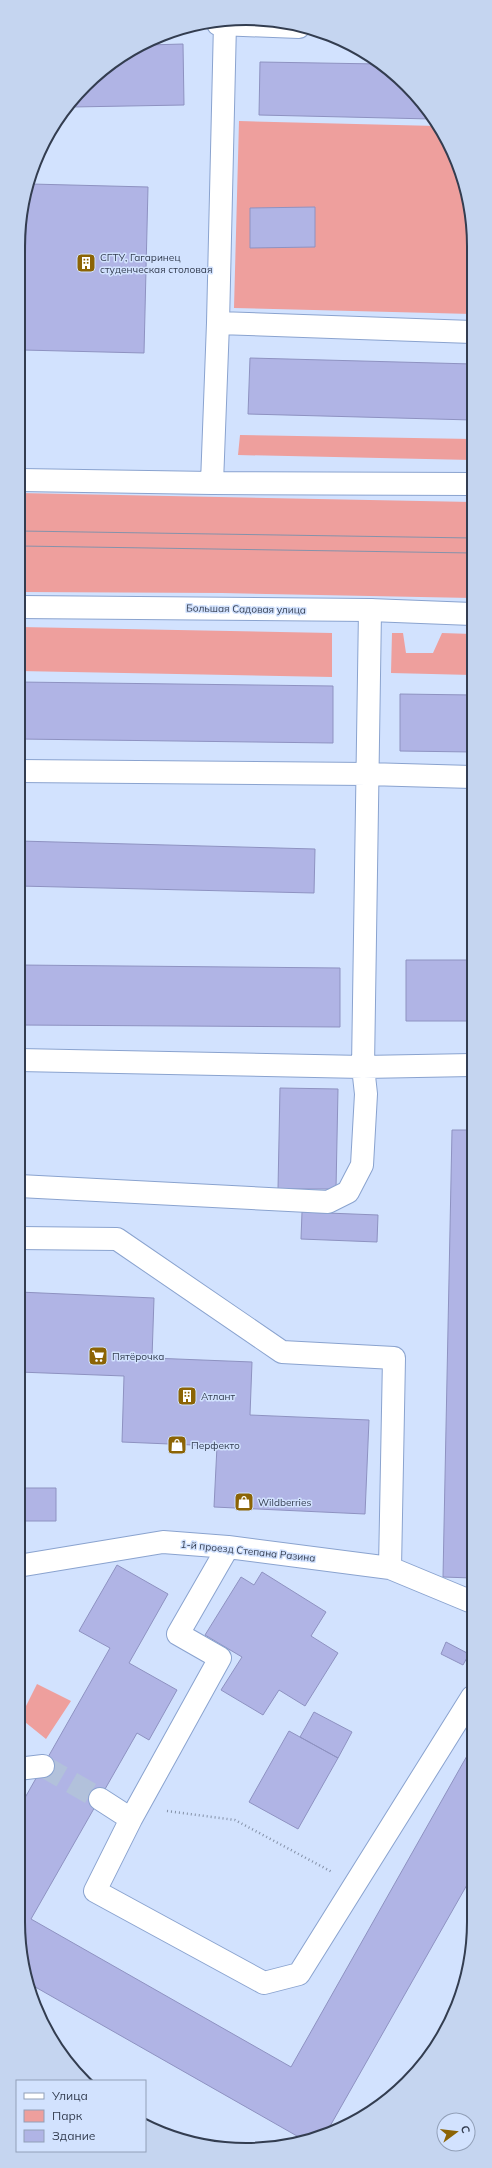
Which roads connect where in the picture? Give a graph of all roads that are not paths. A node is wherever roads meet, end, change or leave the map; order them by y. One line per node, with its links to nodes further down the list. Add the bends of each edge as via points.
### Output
1 (248, 25): 3 (street)
2 (223, 26): 4 (street)
3 (265, 26)
4 (218, 323): 5 (street); 7 (street)
5 (467, 332)
6 (25, 480): 7 (street)
7 (212, 483): 8 (street)
8 (467, 484)
9 (25, 607): 10 (street, Большая Садовая улица)
10 (370, 610): 11 (street, Большая Садовая улица); 13 (street)
11 (467, 614)
12 (25, 771): 13 (street)
13 (367, 774): 14 (street); 17 (street)
14 (467, 777)
15 (25, 1060): 17 (street)
16 (467, 1065): 17 (street)
17 (363, 1067): 18 (street, via 366,1094 362,1165 348,1192 328,1202)
18 (25, 1186)
19 (25, 1238): 22 (street, via 117,1240 282,1352 394,1358)
20 (228, 1547): 21 (street, 1-й проезд Степана Разина, via 163,1542); 22 (street, 1-й проезд Степана Разина); 28 (street, via 178,1634 220,1658)
21 (25, 1565)
22 (390, 1568): 23 (street, 1-й проезд Степана Разина)
23 (467, 1600)
24 (467, 1705): 28 (street, via 299,1974 264,1983 95,1891)
25 (44, 1766): 26 (street)
26 (25, 1768)
27 (100, 1800): 28 (street)
28 (131, 1819)

